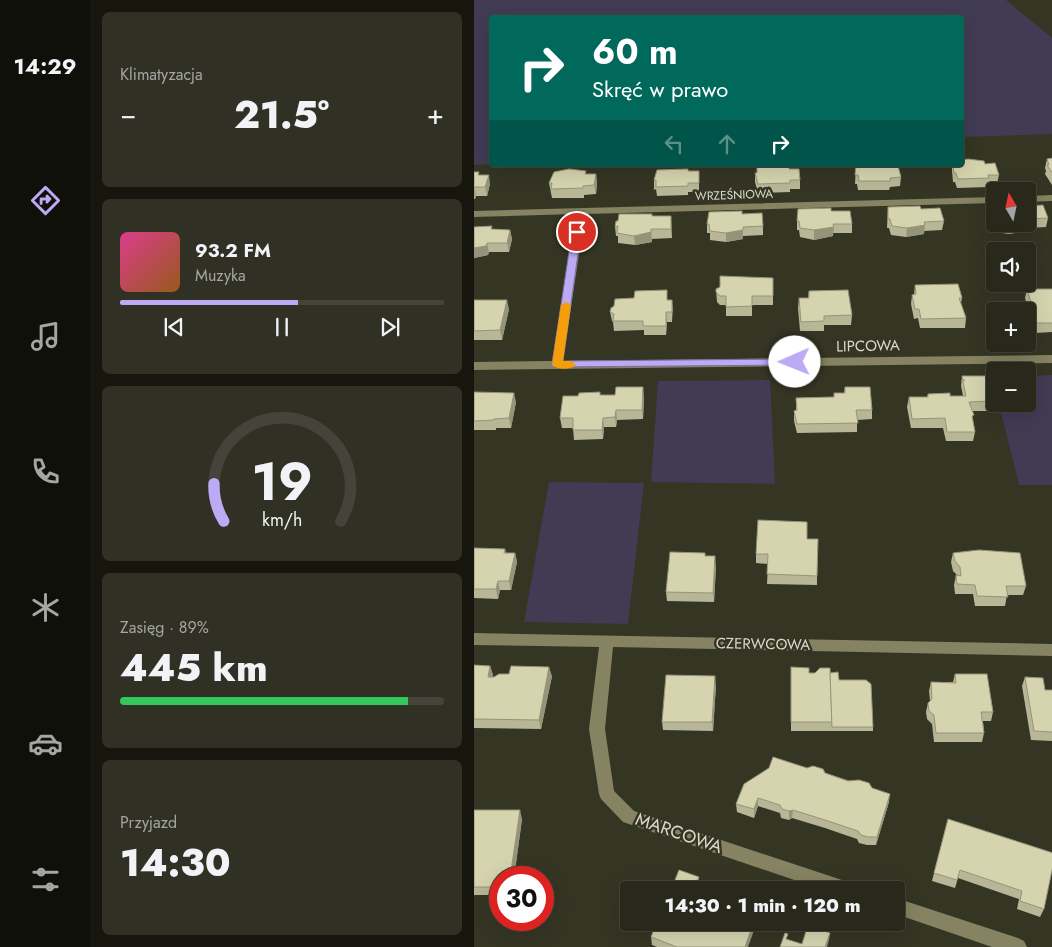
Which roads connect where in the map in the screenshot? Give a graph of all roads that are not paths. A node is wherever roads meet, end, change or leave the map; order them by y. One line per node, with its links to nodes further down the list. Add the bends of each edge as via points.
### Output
1 (1052, 198): 2 (street)
2 (1036, 199)
3 (986, 200): 4 (street, WRZEŚNIOWA)
4 (580, 213): 5 (street, WRZEŚNIOWA); 7 (street)
5 (474, 214)
6 (1052, 359): 7 (street, LIPCOWA)
7 (557, 365): 8 (street, LIPCOWA)
8 (474, 366)
9 (474, 639): 10 (street, CZERWCOWA)
10 (607, 641): 11 (street, CZERWCOWA); 12 (street, MARCOWA, via 597,729 607,794 629,817)
11 (1052, 650)
12 (821, 881)
13 (905, 909): 14 (street)
14 (1018, 947)

